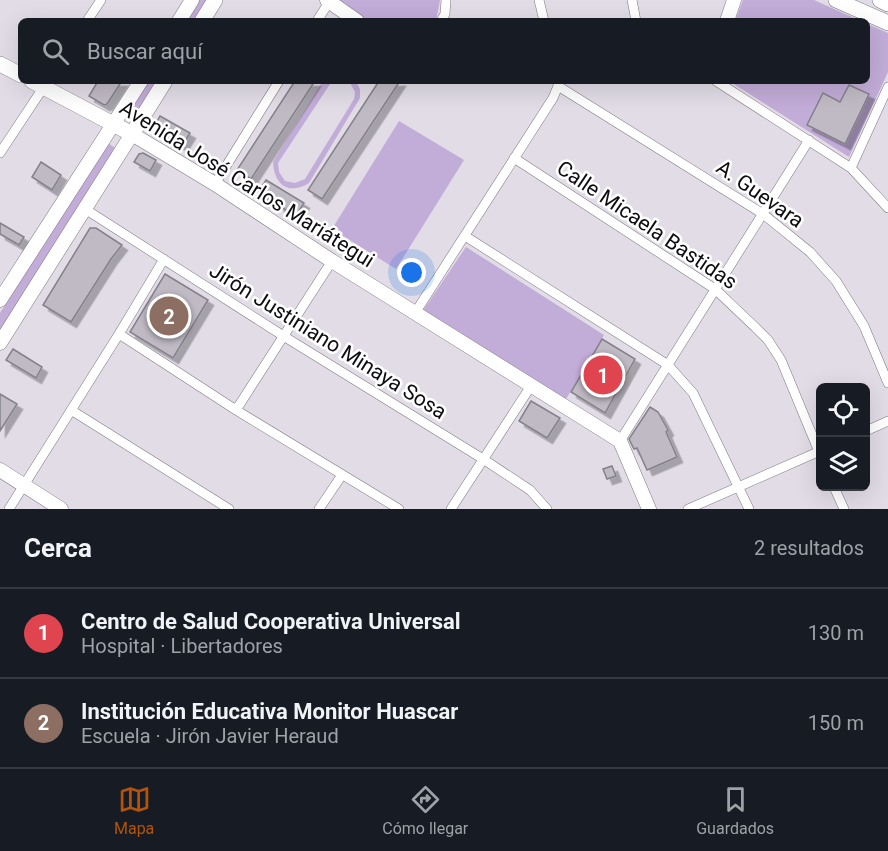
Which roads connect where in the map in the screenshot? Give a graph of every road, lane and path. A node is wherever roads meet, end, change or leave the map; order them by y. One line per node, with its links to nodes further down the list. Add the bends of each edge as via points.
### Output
1 (101, 0): 12 (street)
2 (192, 0): 13 (street)
3 (215, 0): 14 (main road)
4 (446, 0): 17 (street)
5 (539, 0): 18 (street)
6 (632, 0): 19 (street)
7 (734, 0): 20 (street)
8 (836, 0): 21 (main road)
9 (880, 0): 11 (main road)
10 (328, 1): 15 (street); 16 (street)
11 (888, 4)
12 (89, 18)
13 (181, 18)
14 (204, 18)
15 (319, 18)
16 (353, 18)
17 (443, 18)
18 (543, 18)
19 (635, 18)
20 (728, 18)
21 (888, 23)
22 (0, 64): 23 (main road)
23 (18, 73)
24 (40, 84): 35 (street)
25 (43, 84): 32 (main road, Avenida José Carlos Mariátegui)
26 (139, 84): 32 (street)
27 (163, 84): 33 (main road)
28 (277, 84): 38 (street)
29 (558, 84): 36 (street); 41 (street, A. Guevara)
30 (721, 84): 34 (street)
31 (888, 87): 37 (street)
32 (114, 124): 33 (main road, Avenida José Carlos Mariátegui); 46 (street)
33 (132, 134): 38 (street, Avenida José Carlos Mariátegui); 40 (street)
34 (809, 140): 37 (street); 41 (street)
35 (0, 153)
36 (514, 158): 42 (street); 45 (street, Calle Micaela Bastidas)
37 (851, 168): 39 (street)
38 (214, 184): 44 (street, Avenida José Carlos Mariátegui)
39 (888, 208)
40 (85, 209): 43 (street, Jirón Justiniano Minaya Sosa); 50 (street)
41 (763, 214): 45 (street); 52 (street, A. Guevara, via 810,252 836,281 864,326)
42 (465, 236): 47 (street); 51 (street)
43 (164, 259): 48 (street); 49 (street, Jirón Justiniano Minaya Sosa)
44 (332, 261): 47 (street, Avenida José Carlos Mariátegui); 49 (street)
45 (715, 289): 51 (street); 59 (street, Calle Micaela Bastidas, via 762,333 781,360)
46 (0, 300)
47 (415, 313): 53 (street, Avenida José Carlos Mariátegui)
48 (119, 334): 54 (street); 55 (street)
49 (285, 337): 55 (street); 61 (street, Jirón Justiniano Minaya Sosa)
50 (0, 343)
51 (668, 365): 58 (street); 65 (street, via 693,393)
52 (888, 383)
53 (531, 386): 58 (street, Avenida José Carlos Mariátegui); 61 (street)
54 (71, 410): 64 (street); 69 (street)
55 (236, 410): 63 (street)
56 (888, 421): 57 (street)
57 (870, 429)
58 (620, 441): 74 (street)
59 (816, 443)
60 (816, 454): 65 (street)
61 (483, 459): 72 (street); 73 (street, Jirón Justiniano Minaya Sosa, via 530,490)
62 (0, 470): 64 (street)
63 (342, 475): 70 (street); 71 (street)
64 (24, 486): 67 (street); 68 (street)
65 (739, 487): 75 (street); 76 (street)
66 (836, 491): 77 (street)
67 (9, 509)
68 (60, 509)
69 (229, 509)
70 (319, 509)
71 (399, 509)
72 (451, 509)
73 (547, 509)
74 (649, 509)
75 (688, 509)
76 (749, 509)
77 (844, 509)

